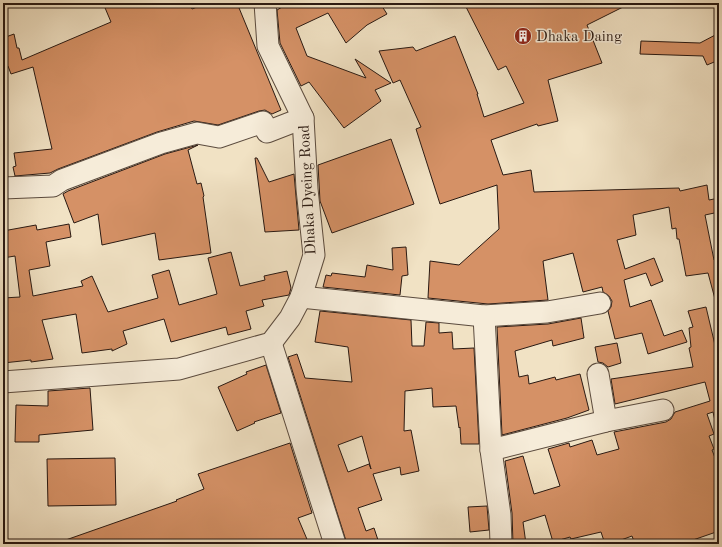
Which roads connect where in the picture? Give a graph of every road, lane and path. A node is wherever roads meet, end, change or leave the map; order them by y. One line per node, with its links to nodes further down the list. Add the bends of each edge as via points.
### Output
1 (265, 3): 2 (street, Dhaka Dyeing Road, via 268,46)
2 (303, 118): 3 (street, via 267,132 263,122 220,137 198,133 161,143 62,180 53,186); 4 (street, Dhaka Dyeing Road, via 314,255)
3 (3, 188)
4 (301, 297): 6 (street); 7 (street, Dhaka Dyeing Road, via 290,318)
5 (600, 303): 6 (street, via 547,312)
6 (484, 316): 12 (street)
7 (271, 344): 9 (street, via 179,369); 13 (street)
8 (598, 374): 11 (street)
9 (3, 382)
10 (663, 410): 11 (street)
11 (606, 421): 12 (street)
12 (491, 450): 14 (street, via 500,515)
13 (334, 544)
14 (501, 544)

